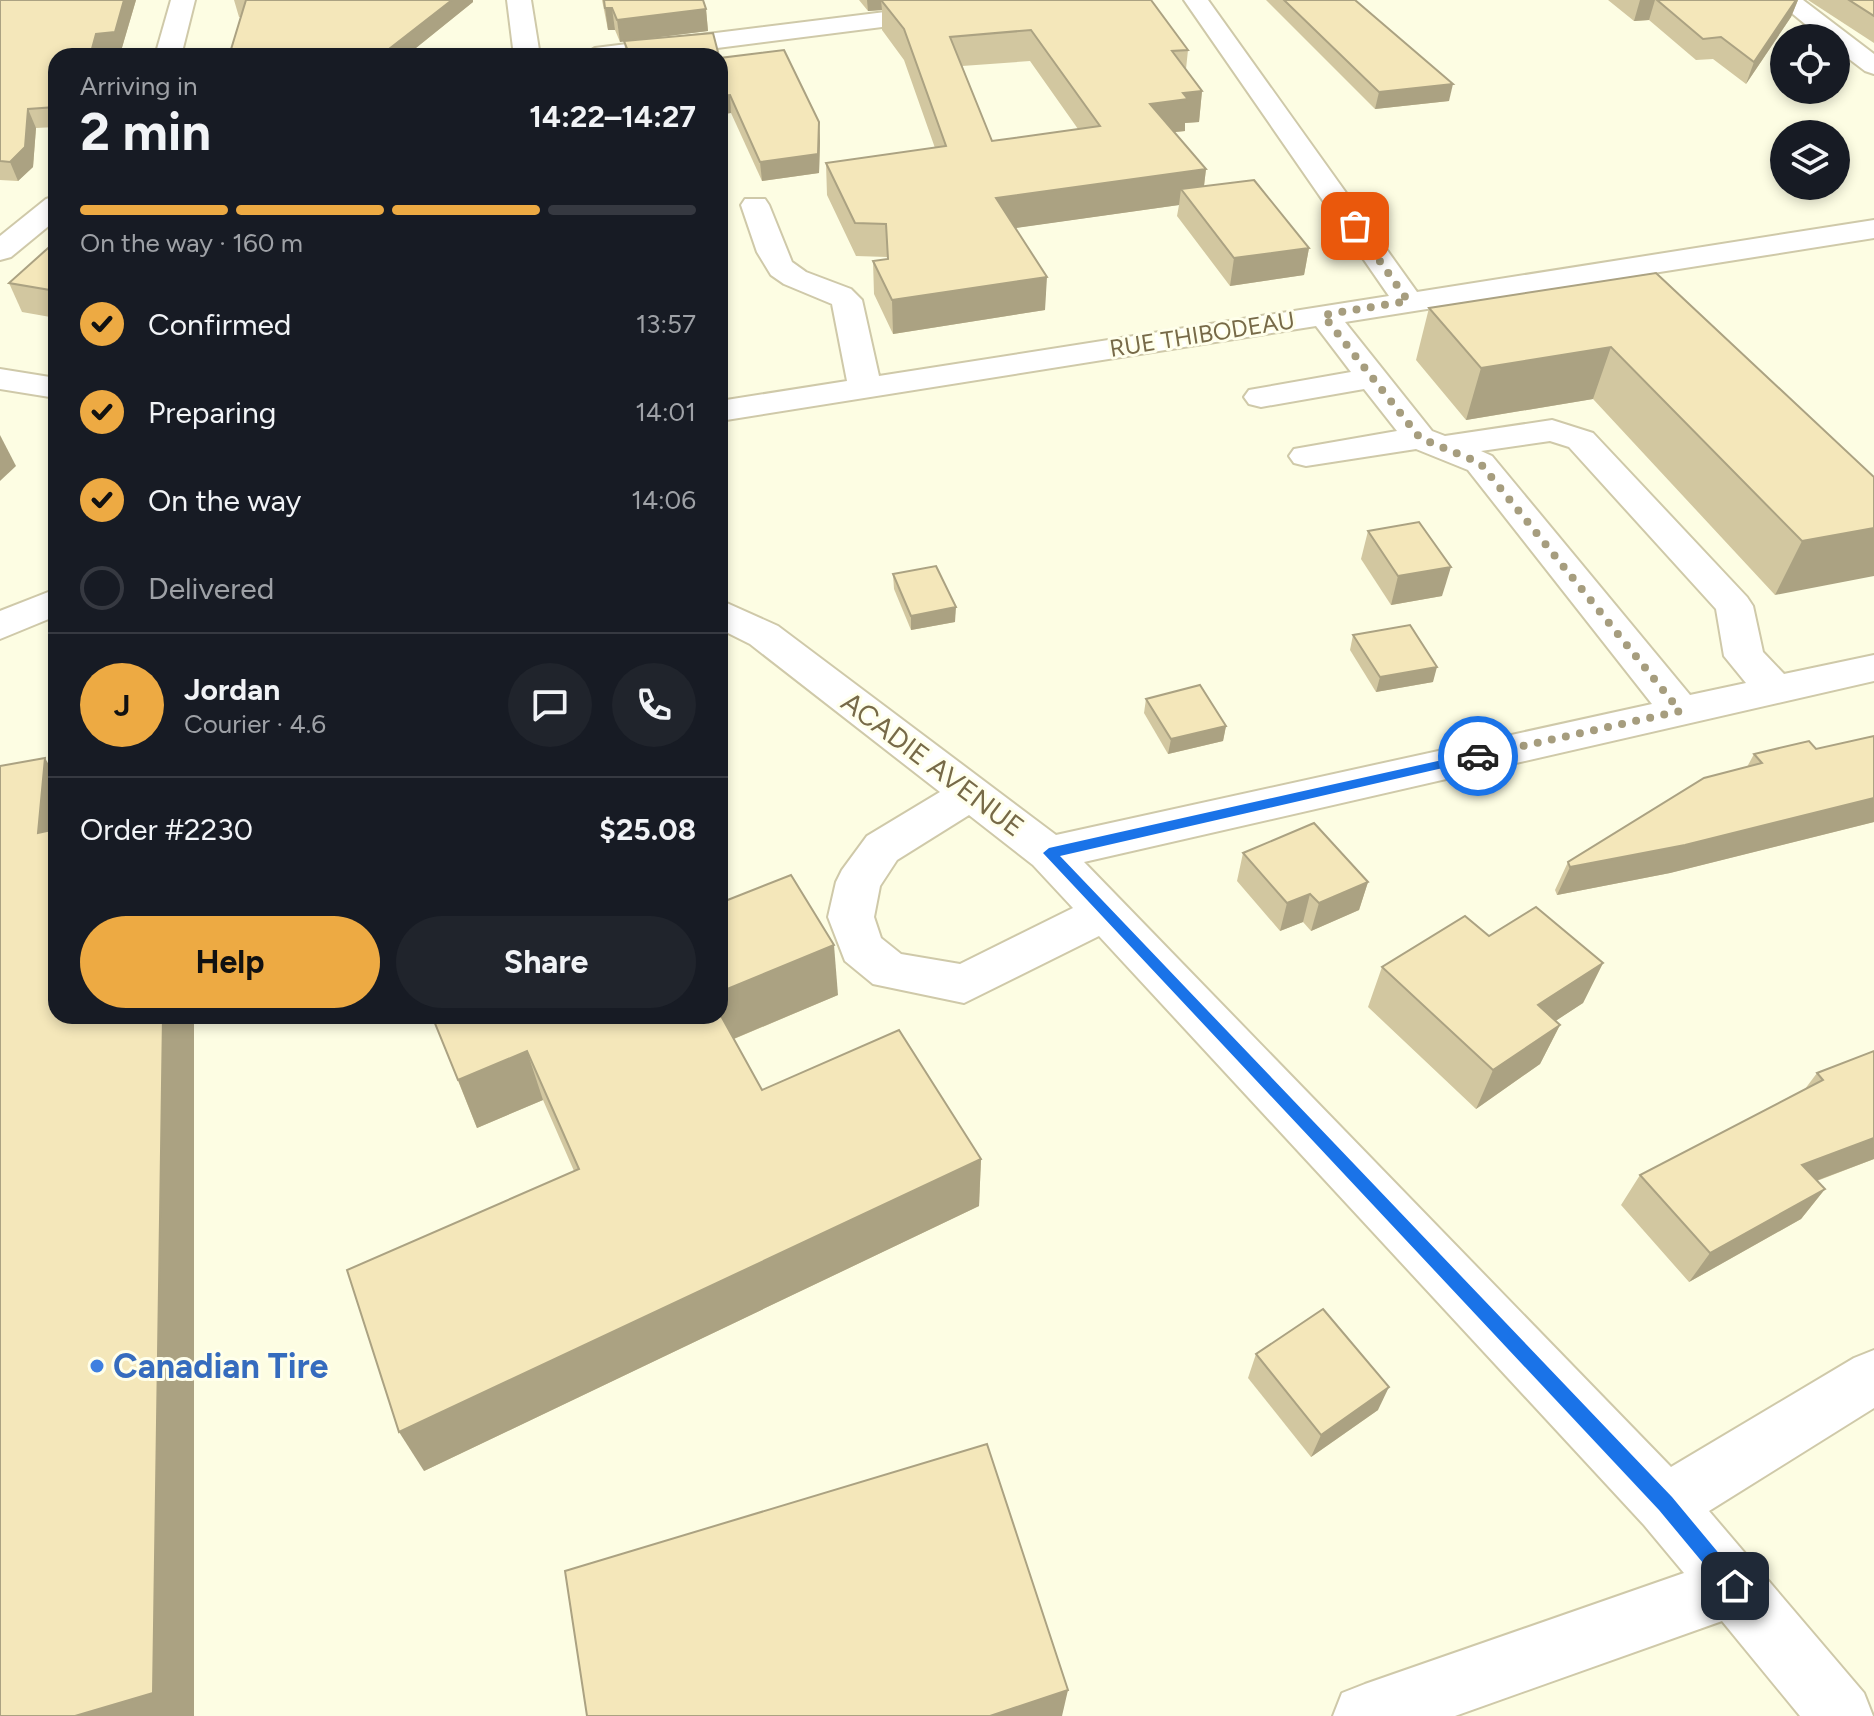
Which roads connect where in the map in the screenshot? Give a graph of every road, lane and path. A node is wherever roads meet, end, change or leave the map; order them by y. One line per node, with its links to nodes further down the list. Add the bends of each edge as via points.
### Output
1 (183, 0): 8 (street)
2 (519, 0): 9 (street)
3 (788, 0): 7 (street)
4 (1039, 0): 7 (street)
5 (1196, 0): 16 (street)
6 (1788, 0): 11 (street)
7 (793, 30): 10 (street)
8 (170, 48)
9 (526, 48)
10 (656, 48)
11 (1874, 66)
12 (755, 205): 21 (street, via 788,274 832,289 847,300)
13 (48, 212): 15 (street)
14 (1874, 229): 16 (street, RUE THIBODEAU)
15 (0, 251)
16 (1408, 301): 17 (street, RUE THIBODEAU)
17 (1323, 315): 18 (street); 21 (street, RUE THIBODEAU)
18 (1373, 378): 22 (street); 24 (street)
19 (0, 379): 20 (street)
20 (48, 387)
21 (865, 388): 23 (street, RUE THIBODEAU)
22 (1261, 397)
23 (728, 405)
24 (1430, 442): 25 (street); 30 (street, via 1552,430 1581,440 1734,606 1744,656); 31 (street, via 1480,463)
25 (1306, 456)
26 (48, 604): 28 (street)
27 (728, 617): 32 (street, ACADIE AVENUE, via 764,635)
28 (0, 626)
29 (1874, 668): 30 (street)
30 (1775, 690): 31 (street)
31 (1680, 711): 33 (street)
32 (971, 793): 33 (street, ACADIE AVENUE); 34 (street, via 882,848 858,882 851,917 861,948 889,971 964,984)
33 (1049, 853): 34 (street, ACADIE AVENUE)
34 (1107, 911): 36 (street, ACADIE AVENUE)
35 (1874, 1377): 36 (street)
36 (1665, 1504): 37 (street, ACADIE AVENUE)
37 (1735, 1586): 38 (street); 39 (street, ACADIE AVENUE)
38 (1365, 1716)
39 (1841, 1716)

